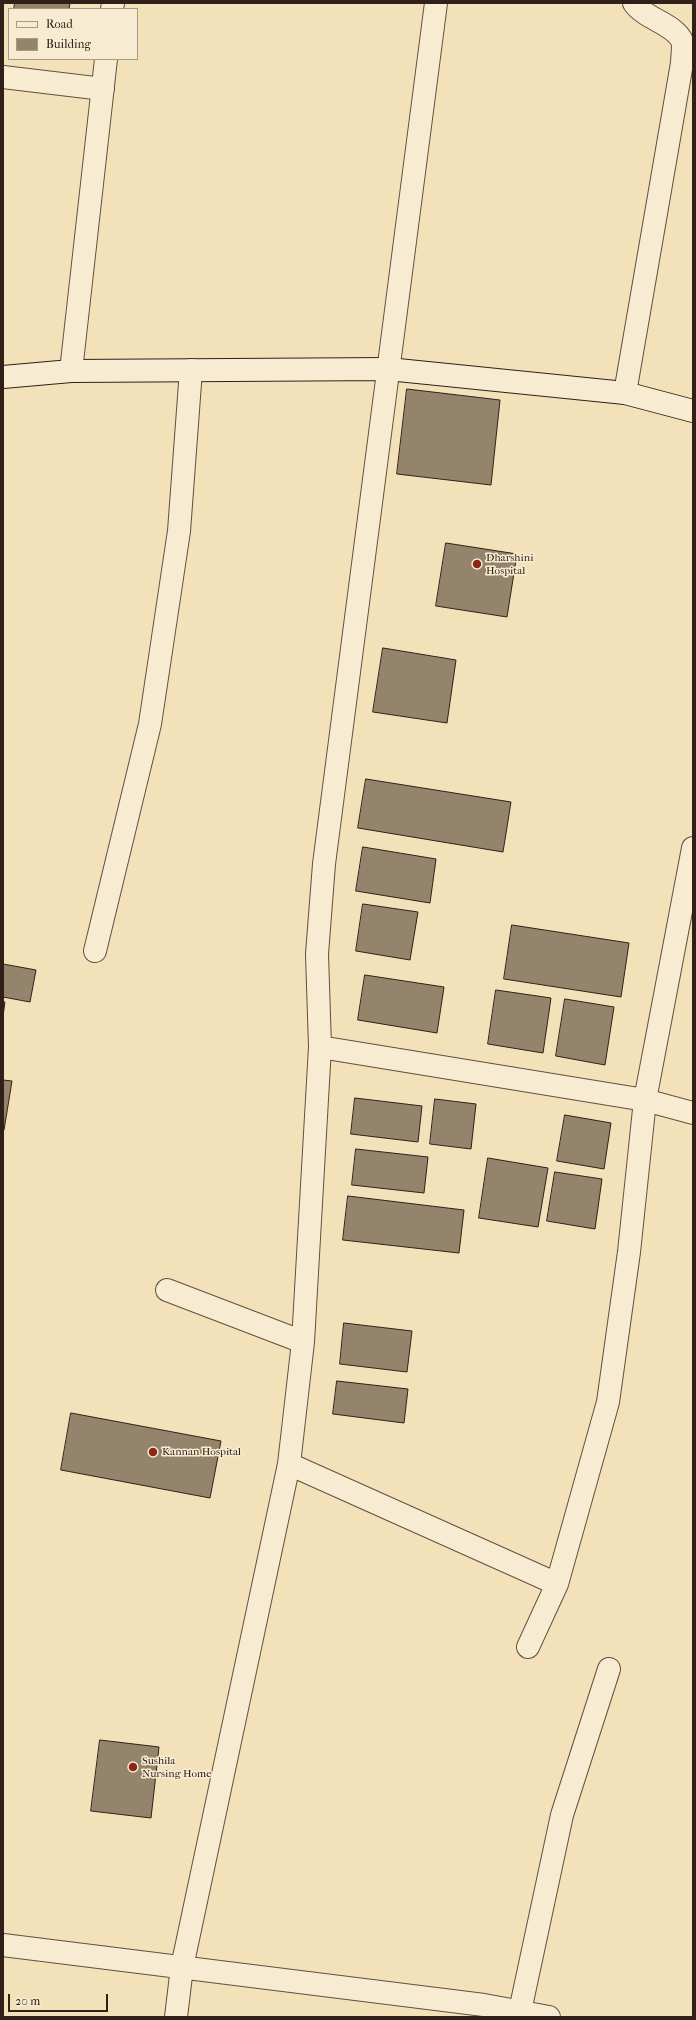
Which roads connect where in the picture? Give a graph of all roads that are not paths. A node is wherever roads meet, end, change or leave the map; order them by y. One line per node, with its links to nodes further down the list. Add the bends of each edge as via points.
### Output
1 (436, 3): 6 (street)
2 (634, 3): 10 (street, via 638,10 674,31 682,41 682,63)
3 (106, 60): 5 (street)
4 (3, 77): 5 (street)
5 (103, 89): 8 (street)
6 (388, 369): 7 (street); 10 (street); 14 (street, via 324,864 317,954)
7 (191, 370): 8 (street); 13 (street, via 179,531 150,724)
8 (71, 371): 9 (street)
9 (3, 377)
10 (625, 393): 11 (street)
11 (693, 411)
12 (693, 848): 15 (street)
13 (95, 951)
14 (320, 1047): 15 (street); 18 (street)
15 (645, 1100): 16 (street); 20 (street, via 629,1252 608,1402)
16 (693, 1113)
17 (167, 1290): 18 (street)
18 (303, 1342): 19 (street)
19 (290, 1464): 20 (street); 24 (street)
20 (557, 1584): 21 (street)
21 (528, 1648)
22 (609, 1669): 25 (street, via 562,1815)
23 (3, 1945): 24 (street)
24 (182, 1967): 25 (street, via 484,2005); 26 (street)
25 (520, 2012): 27 (street)
26 (176, 2017)
27 (549, 2017)

